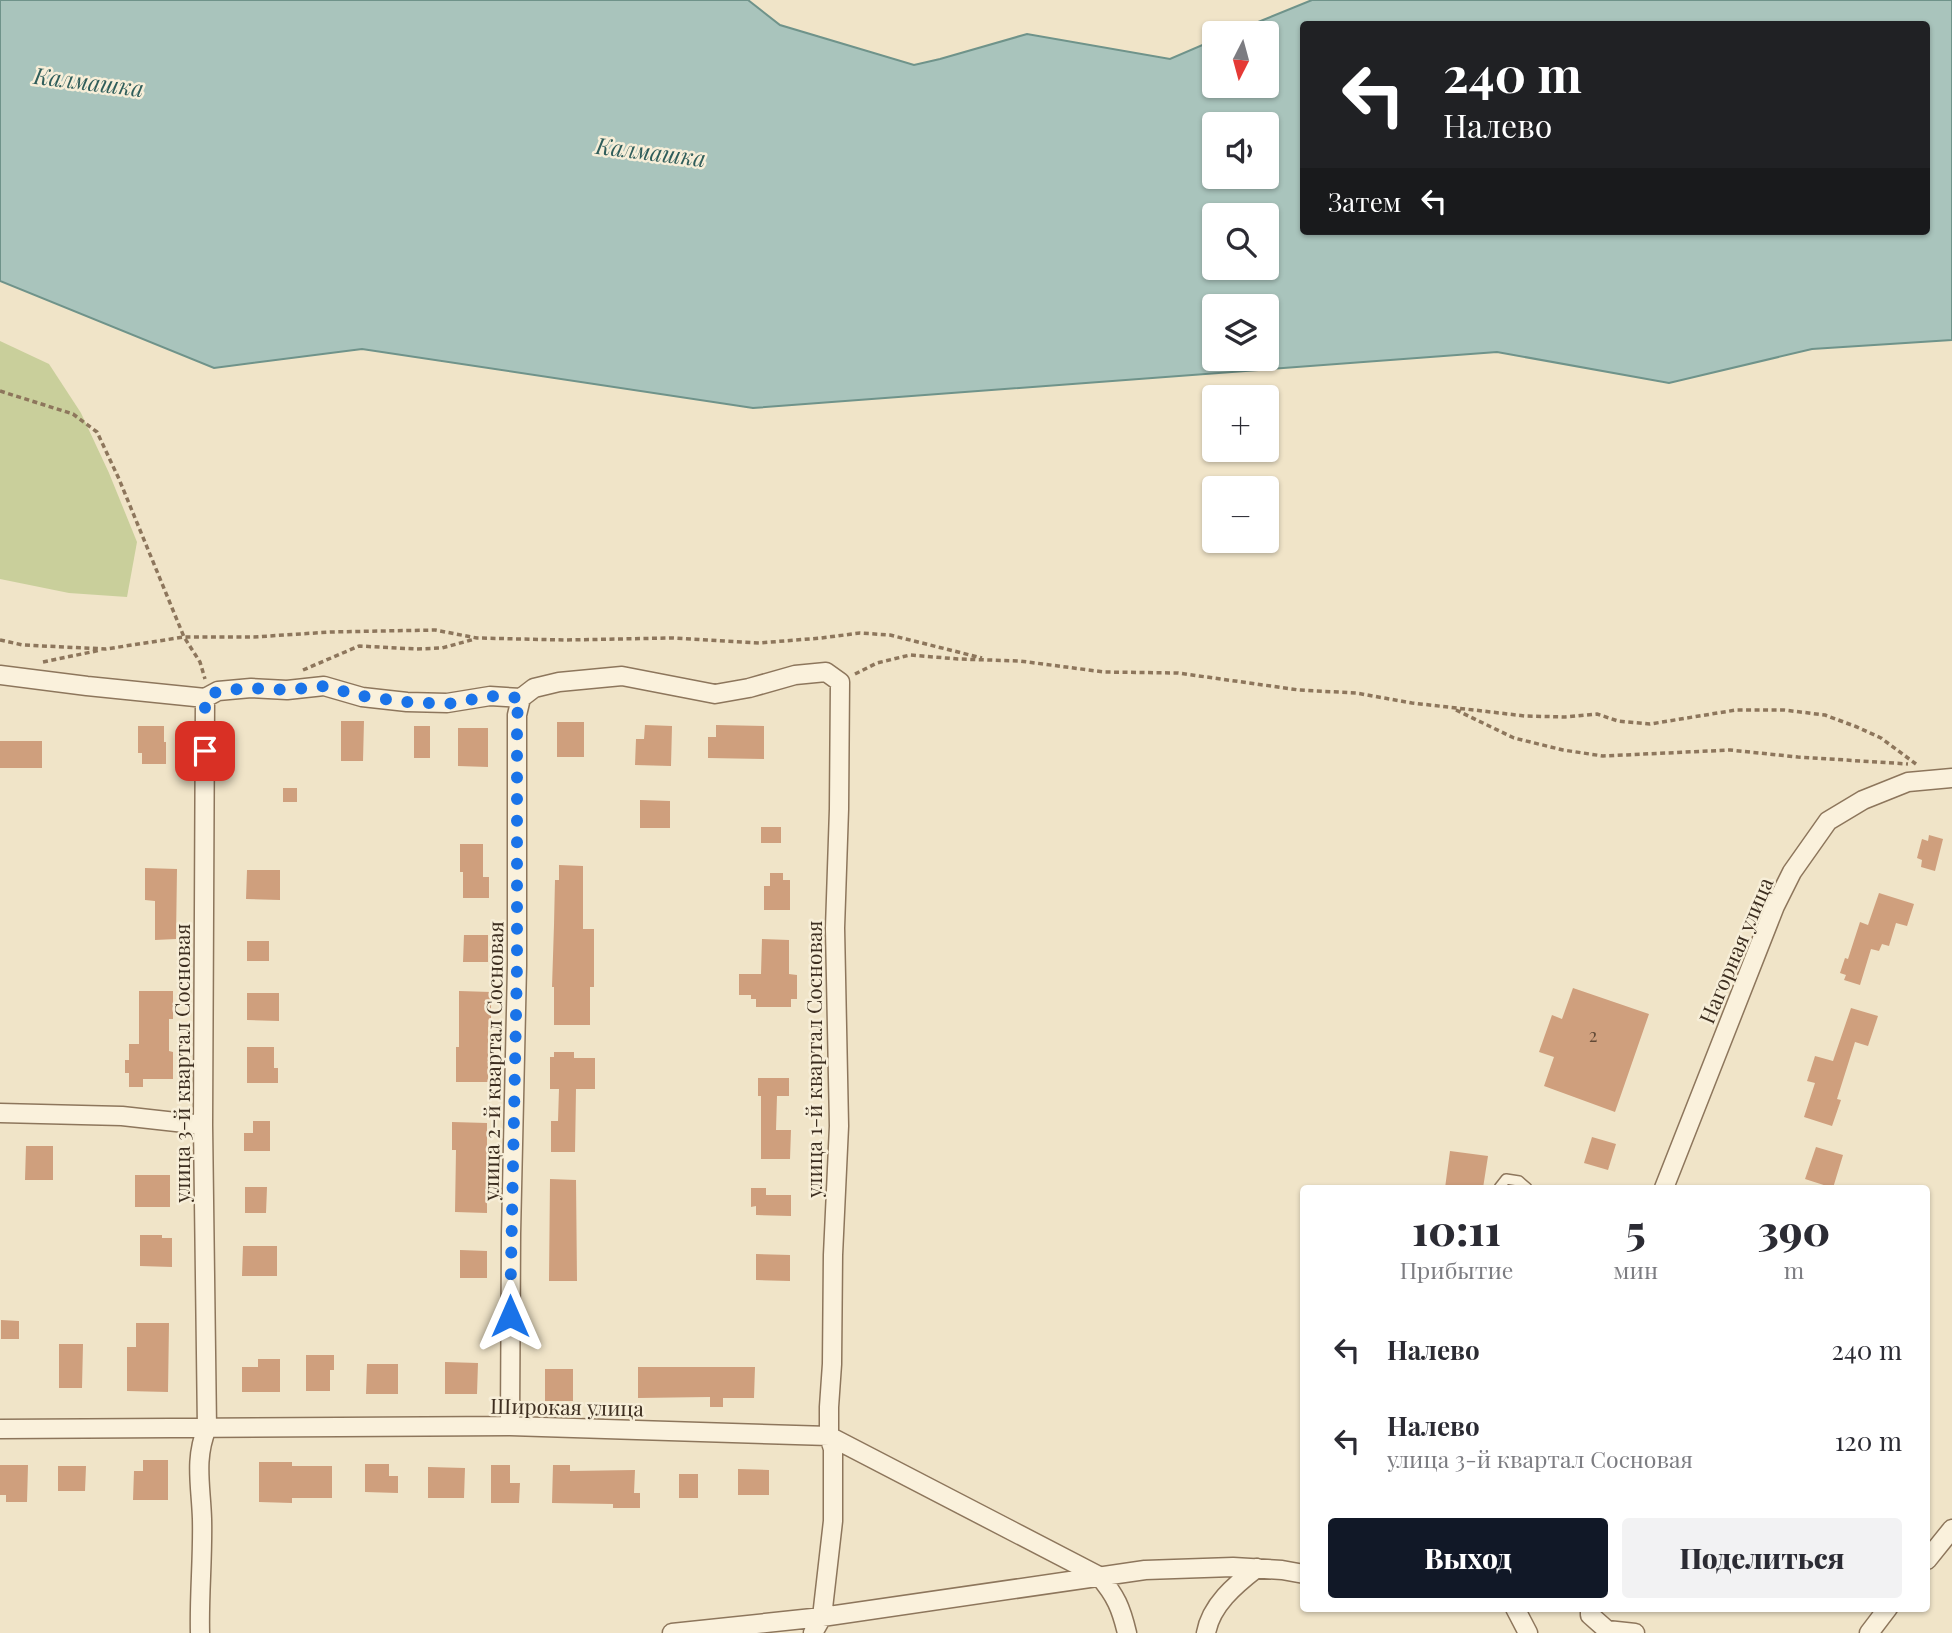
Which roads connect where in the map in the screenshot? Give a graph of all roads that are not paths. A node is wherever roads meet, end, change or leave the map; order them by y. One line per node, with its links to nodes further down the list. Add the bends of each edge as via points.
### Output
1 (0, 675): 2 (street)
2 (205, 698): 3 (street, via 218,691 324,686 407,702); 6 (street, улица 3-й квартал Сосновая)
3 (521, 698): 10 (street, улица 2-й квартал Сосновая, via 517,715); 13 (street, улица 1-й квартал Сосновая, via 534,688 559,682 622,676 715,694 795,675 826,672 839,682 835,928 839,1126)
4 (1952, 778): 9 (street, Нагорная улица, via 1908,782 1863,800 1828,821 1792,872 1774,906)
5 (0, 1113): 6 (street, via 122,1116)
6 (203, 1125): 11 (street, улица 3-й квартал Сосновая)
7 (1502, 1185): 8 (lane, via 1506,1180)
8 (1524, 1185)
9 (1665, 1185)
10 (510, 1426): 11 (street, Широкая улица); 13 (street, Широкая улица)
11 (207, 1427): 12 (street, Широкая улица); 23 (street, улица 3-й квартал Сосновая, via 200,1445 199,1471)
12 (0, 1429)
13 (829, 1436): 18 (street, Широкая улица); 22 (street, улица 1-й квартал Сосновая, via 833,1521)
14 (1952, 1529): 15 (street)
15 (1930, 1556)
16 (1257, 1568): 17 (street); 18 (street, via 1145,1570); 27 (street, via 1219,1604)
17 (1300, 1573)
18 (1099, 1576): 22 (street); 26 (street, via 1121,1608)
19 (1517, 1612): 28 (street)
20 (1590, 1612): 29 (street, via 1607,1630)
21 (1885, 1612): 30 (street)
22 (822, 1617): 24 (street); 25 (street)
23 (200, 1633)
24 (672, 1633)
25 (813, 1633)
26 (1127, 1633)
27 (1206, 1633)
28 (1528, 1633)
29 (1635, 1633)
30 (1868, 1633)

